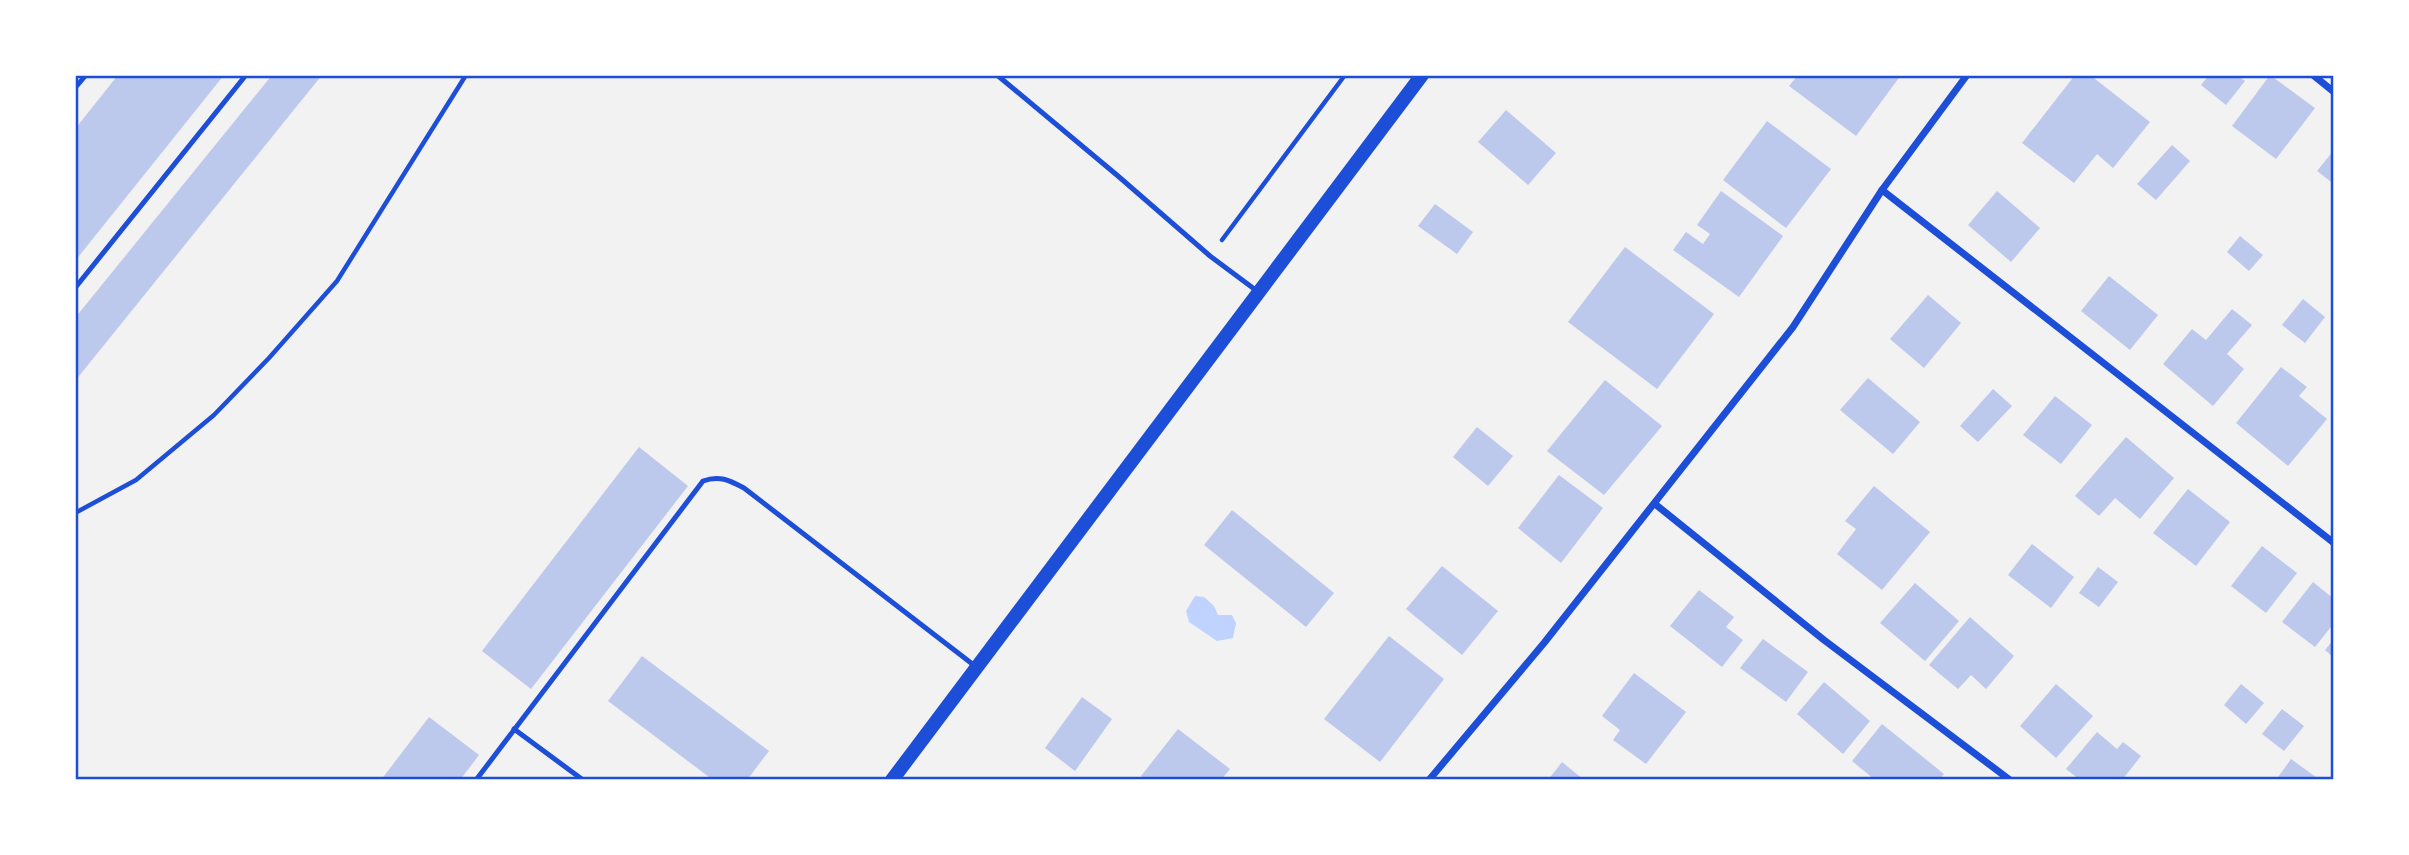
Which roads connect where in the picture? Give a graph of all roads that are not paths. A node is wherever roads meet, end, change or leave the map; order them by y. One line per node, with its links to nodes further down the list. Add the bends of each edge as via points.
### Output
1 (86, 75): 7 (lane)
2 (246, 75): 10 (lane)
3 (998, 75): 11 (lane)
4 (1422, 75): 11 (main road)
5 (1967, 75): 9 (street)
6 (2313, 75): 8 (street)
7 (75, 88)
8 (2334, 92)
9 (1882, 190): 12 (street, via 1793,327); 13 (street)
10 (75, 288)
11 (1259, 293): 14 (main road)
12 (1655, 504): 19 (street); 20 (street, via 1824,640)
13 (2334, 543)
14 (977, 668): 15 (lane, via 744,488 714,477 703,481); 18 (main road)
15 (514, 729): 16 (lane); 17 (lane)
16 (476, 780)
17 (583, 780)
18 (891, 780)
19 (1429, 780)
20 (2010, 780)

